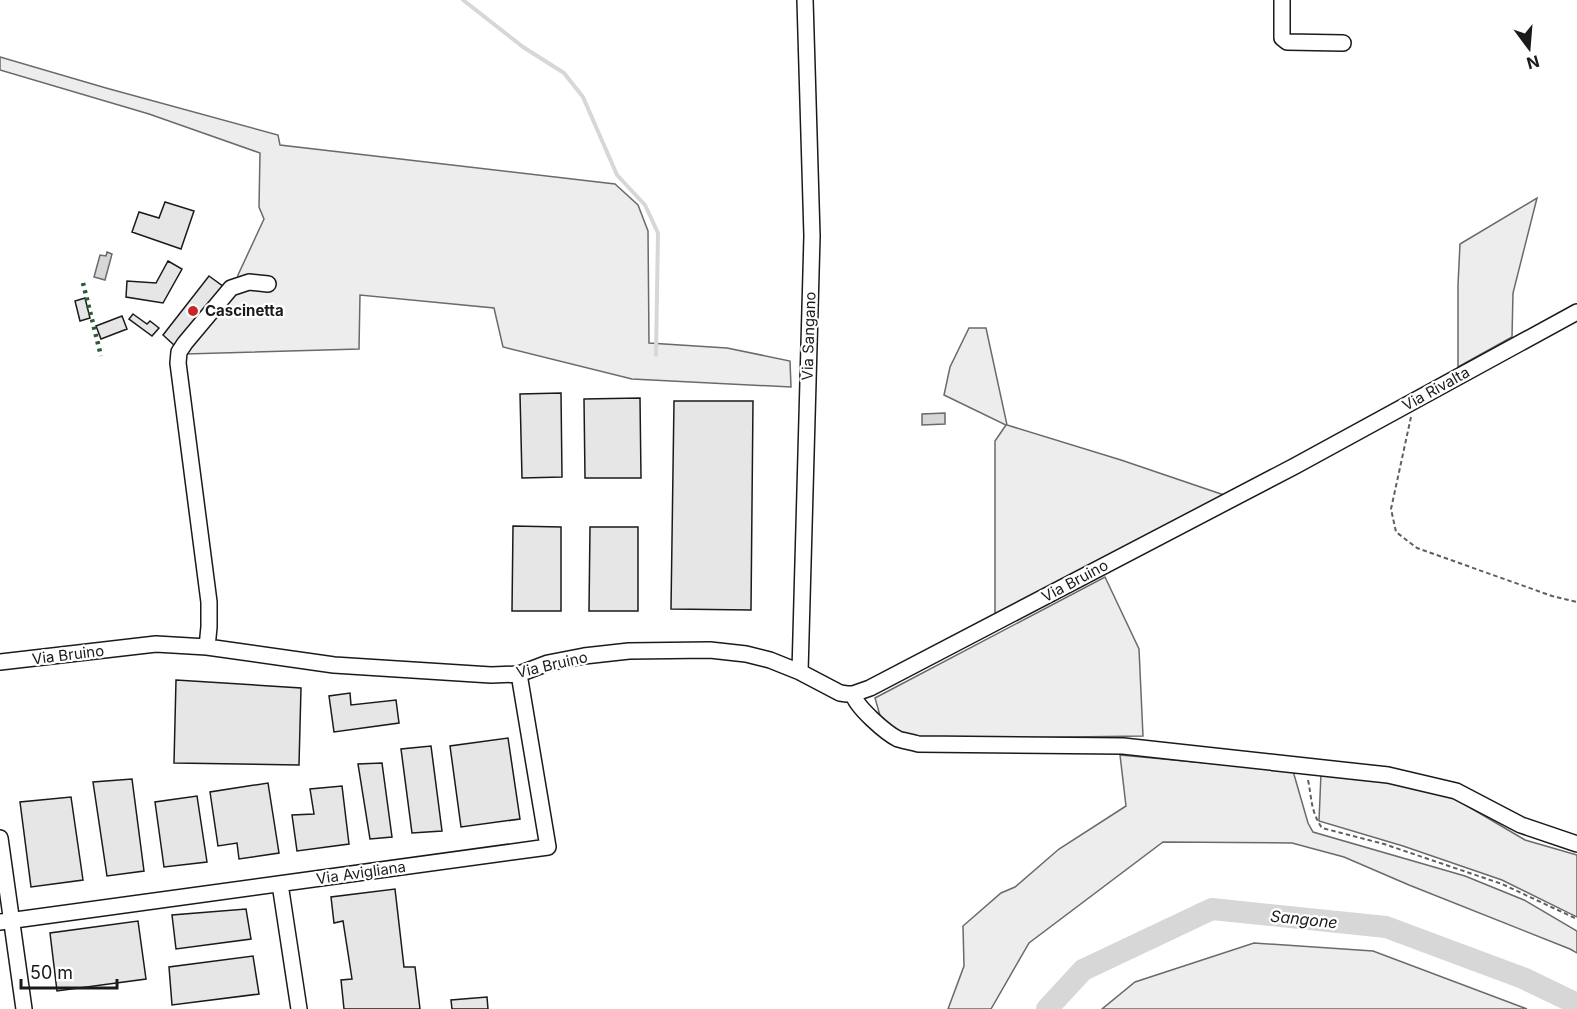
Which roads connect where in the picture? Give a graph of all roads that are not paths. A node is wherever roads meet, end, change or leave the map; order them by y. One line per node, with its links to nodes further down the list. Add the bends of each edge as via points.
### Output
1 (805, 0): 9 (street, Via Sangano, via 812,236)
2 (1282, 0): 3 (street, via 1282,38 1287,42)
3 (1343, 43)
4 (268, 284): 7 (street, via 249,282 231,288 179,352 209,602)
5 (1577, 312): 6 (street, Via Rivalta)
6 (1295, 466): 11 (street, Via Bruino)
7 (207, 647): 8 (street, Via Bruino, via 156,644); 10 (street, Via Bruino, via 334,665)
8 (0, 662)
9 (800, 672): 10 (street, Via Bruino, via 746,654 710,650 584,656); 11 (street, Via Bruino, via 840,693)
10 (519, 674): 14 (street, Via Avigliana, via 548,847)
11 (854, 694): 13 (street, via 878,724 898,739 918,744 1123,746 1300,772 1389,775 1456,791 1521,825)
12 (0, 838): 15 (street)
13 (1577, 844)
14 (280, 884): 15 (street, Via Avigliana); 17 (street)
15 (6, 922): 16 (street)
16 (24, 1009)
17 (299, 1009)

